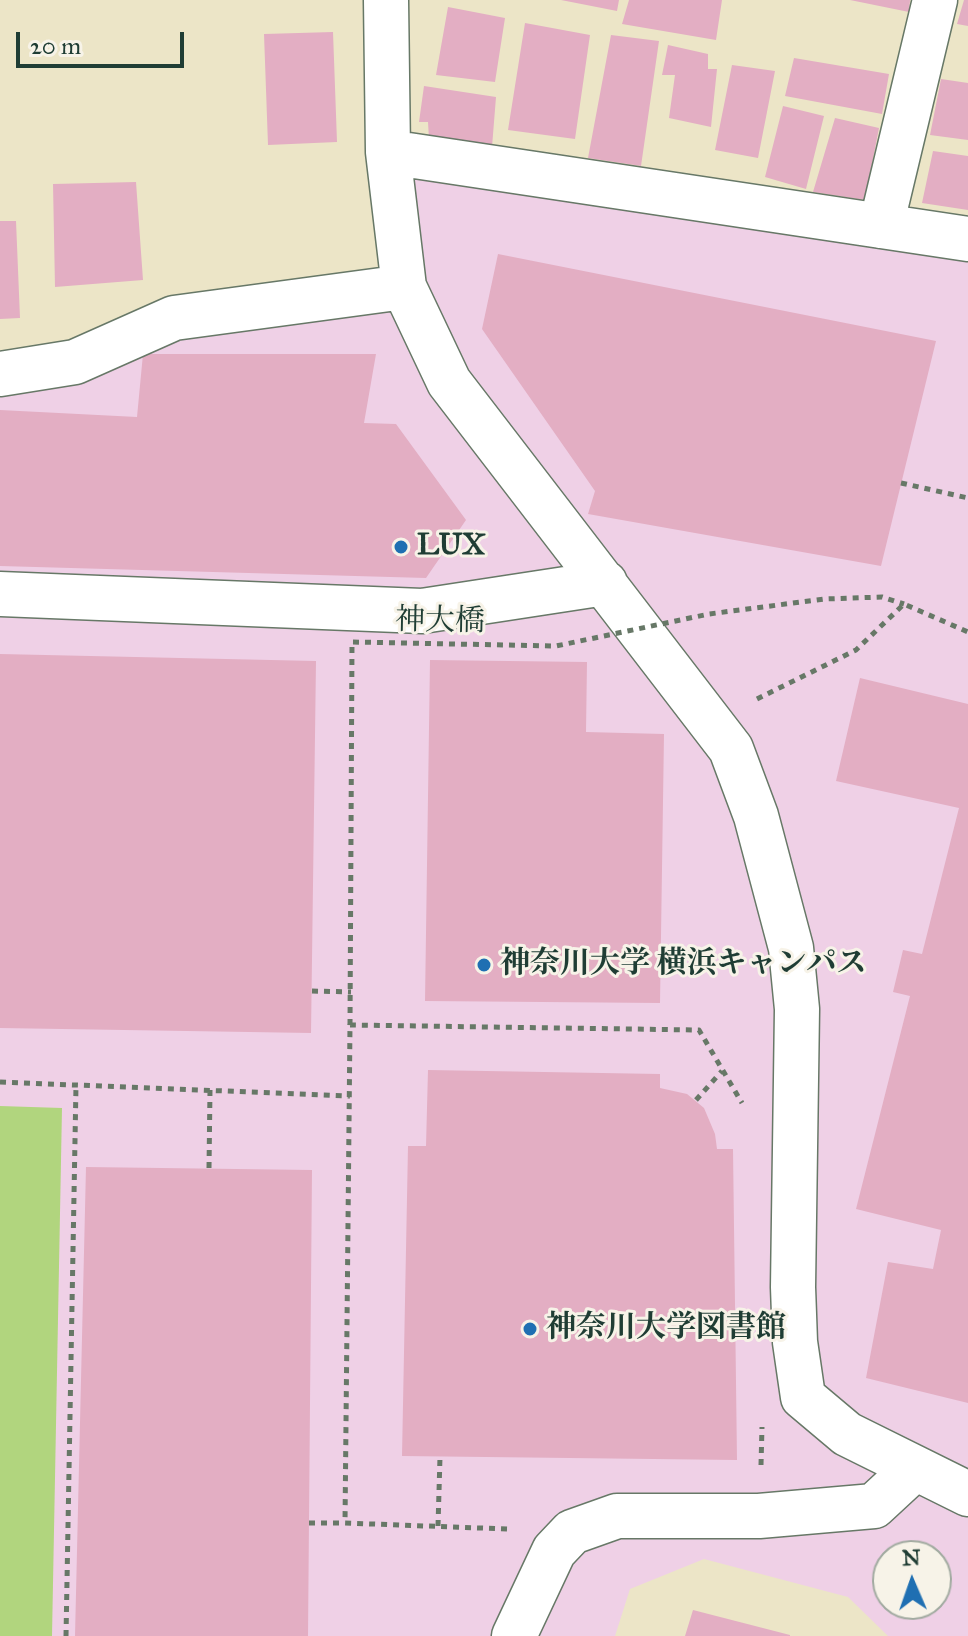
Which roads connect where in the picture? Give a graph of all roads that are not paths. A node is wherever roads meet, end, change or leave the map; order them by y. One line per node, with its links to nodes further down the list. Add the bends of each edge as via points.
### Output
1 (386, 0): 3 (street)
2 (935, 0): 4 (street)
3 (388, 152): 4 (street); 6 (street)
4 (881, 226): 5 (street)
5 (968, 239)
6 (404, 287): 7 (street, via 174,318 75,362); 8 (street, via 449,382)
7 (0, 374)
8 (605, 583): 9 (street, via 422,611); 10 (street, via 731,749 791,948 797,1009 793,1287 803,1397 847,1434)
9 (0, 594)
10 (914, 1469): 11 (street); 12 (street, via 874,1506 759,1516 617,1516 572,1532 554,1551)
11 (967, 1502)
12 (514, 1636)

